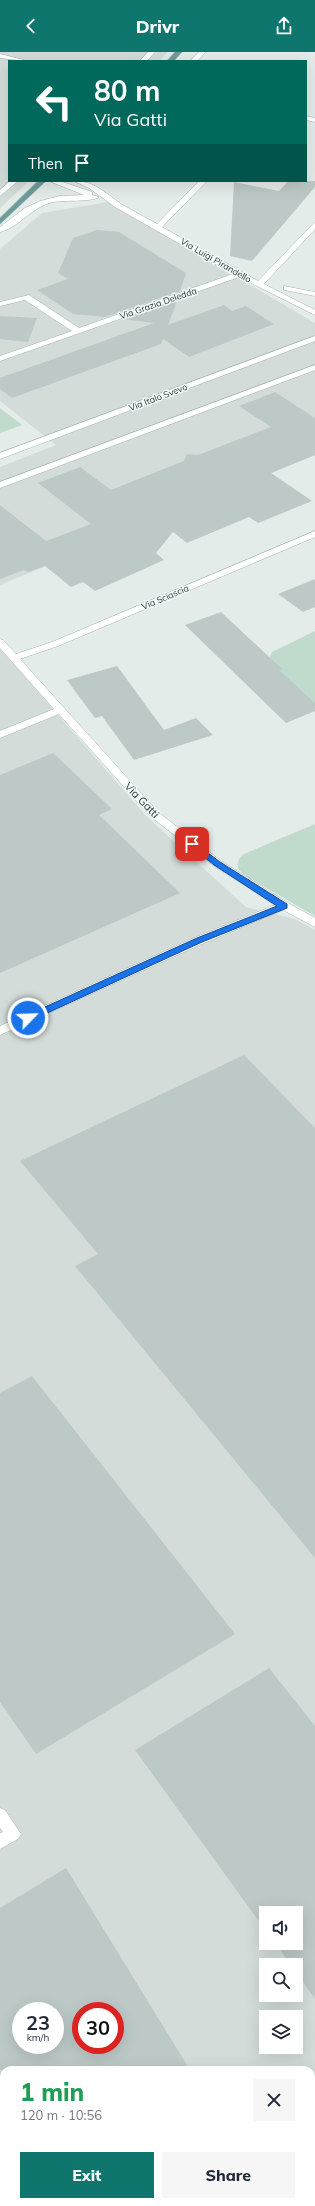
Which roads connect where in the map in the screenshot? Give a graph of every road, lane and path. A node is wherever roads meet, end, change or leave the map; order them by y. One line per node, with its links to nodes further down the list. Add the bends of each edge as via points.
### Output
1 (152, 52): 6 (street)
2 (179, 52): 7 (main road)
3 (203, 52): 8 (street)
4 (0, 56): 5 (street)
5 (18, 60)
6 (144, 60)
7 (171, 60)
8 (194, 60)
9 (13, 182): 14 (street)
10 (41, 182): 17 (main road)
11 (56, 182): 15 (street, Via Luigi Pirandello)
12 (202, 182): 19 (street)
13 (91, 184): 16 (street, Via Luigi Pirandello)
14 (0, 194)
15 (95, 197): 16 (street, Via Luigi Pirandello); 20 (street, Via Luigi Pirandello, via 48,202 28,209 13,224)
16 (118, 205): 19 (street, Via Luigi Pirandello)
17 (0, 222)
18 (315, 224): 22 (street)
19 (158, 227): 21 (street, Via Luigi Pirandello)
20 (0, 230)
21 (239, 274): 22 (street, Via Luigi Pirandello); 27 (street, Via Grazia Deledda)
22 (260, 285): 26 (street, Via Luigi Pirandello)
23 (287, 288): 24 (street)
24 (315, 294)
25 (0, 304): 27 (street, via 26,297)
26 (315, 313)
27 (78, 331): 29 (street, Via Grazia Deledda)
28 (315, 338): 31 (street, Via Italo Svevo)
29 (0, 359)
30 (315, 367): 32 (street)
31 (0, 456)
32 (0, 485)
33 (315, 534): 35 (street, Via Sciascia, via 55,644)
34 (0, 642): 35 (street, Via Gatti)
35 (14, 658): 36 (street, Via Gatti)
36 (60, 710): 37 (street); 38 (street, Via Gatti, via 154,814 217,863)
37 (0, 735)
38 (284, 906): 39 (street, Via Gatti); 40 (street, via 200,940)
39 (315, 923)
40 (0, 1031)
41 (0, 1815): 42 (street, via 13,1834)
42 (0, 1842)

